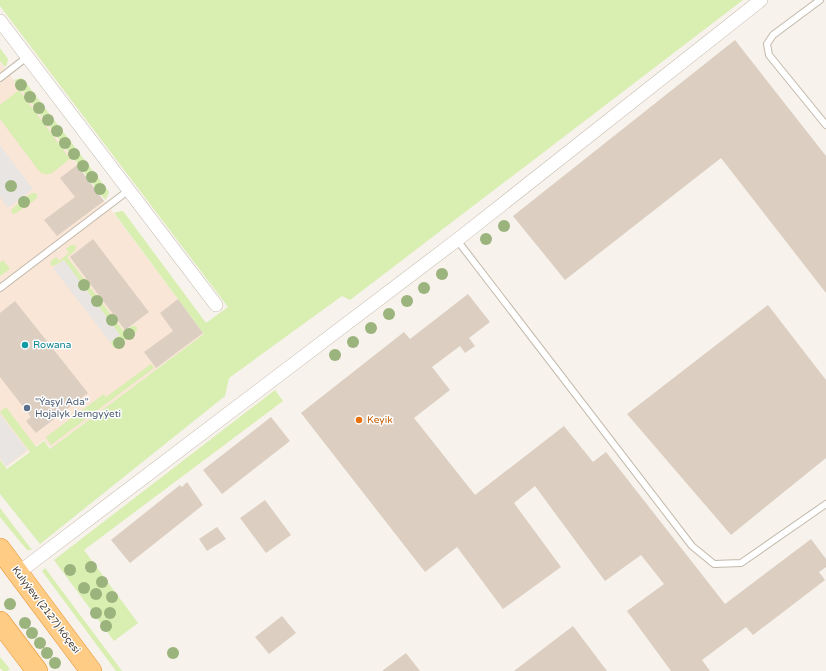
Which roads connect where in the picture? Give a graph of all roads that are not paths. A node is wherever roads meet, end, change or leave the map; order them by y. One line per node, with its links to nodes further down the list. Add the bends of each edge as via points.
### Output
1 (761, 0): 8 (street)
2 (820, 0): 6 (lane, via 773,35 767,44 769,55)
3 (0, 21): 4 (street)
4 (27, 57): 5 (lane); 7 (street)
5 (0, 78)
6 (826, 125)
7 (129, 190): 9 (lane); 10 (street)
8 (457, 240): 11 (lane, via 692,546 714,564 741,563); 13 (street)
9 (0, 288)
10 (216, 305)
11 (826, 504)
12 (0, 549): 13 (highway, Kulyýew (2127) köçesi)
13 (18, 573): 16 (highway, Kulyýew (2127) köçesi)
14 (0, 622): 15 (highway)
15 (37, 671)
16 (91, 671)

